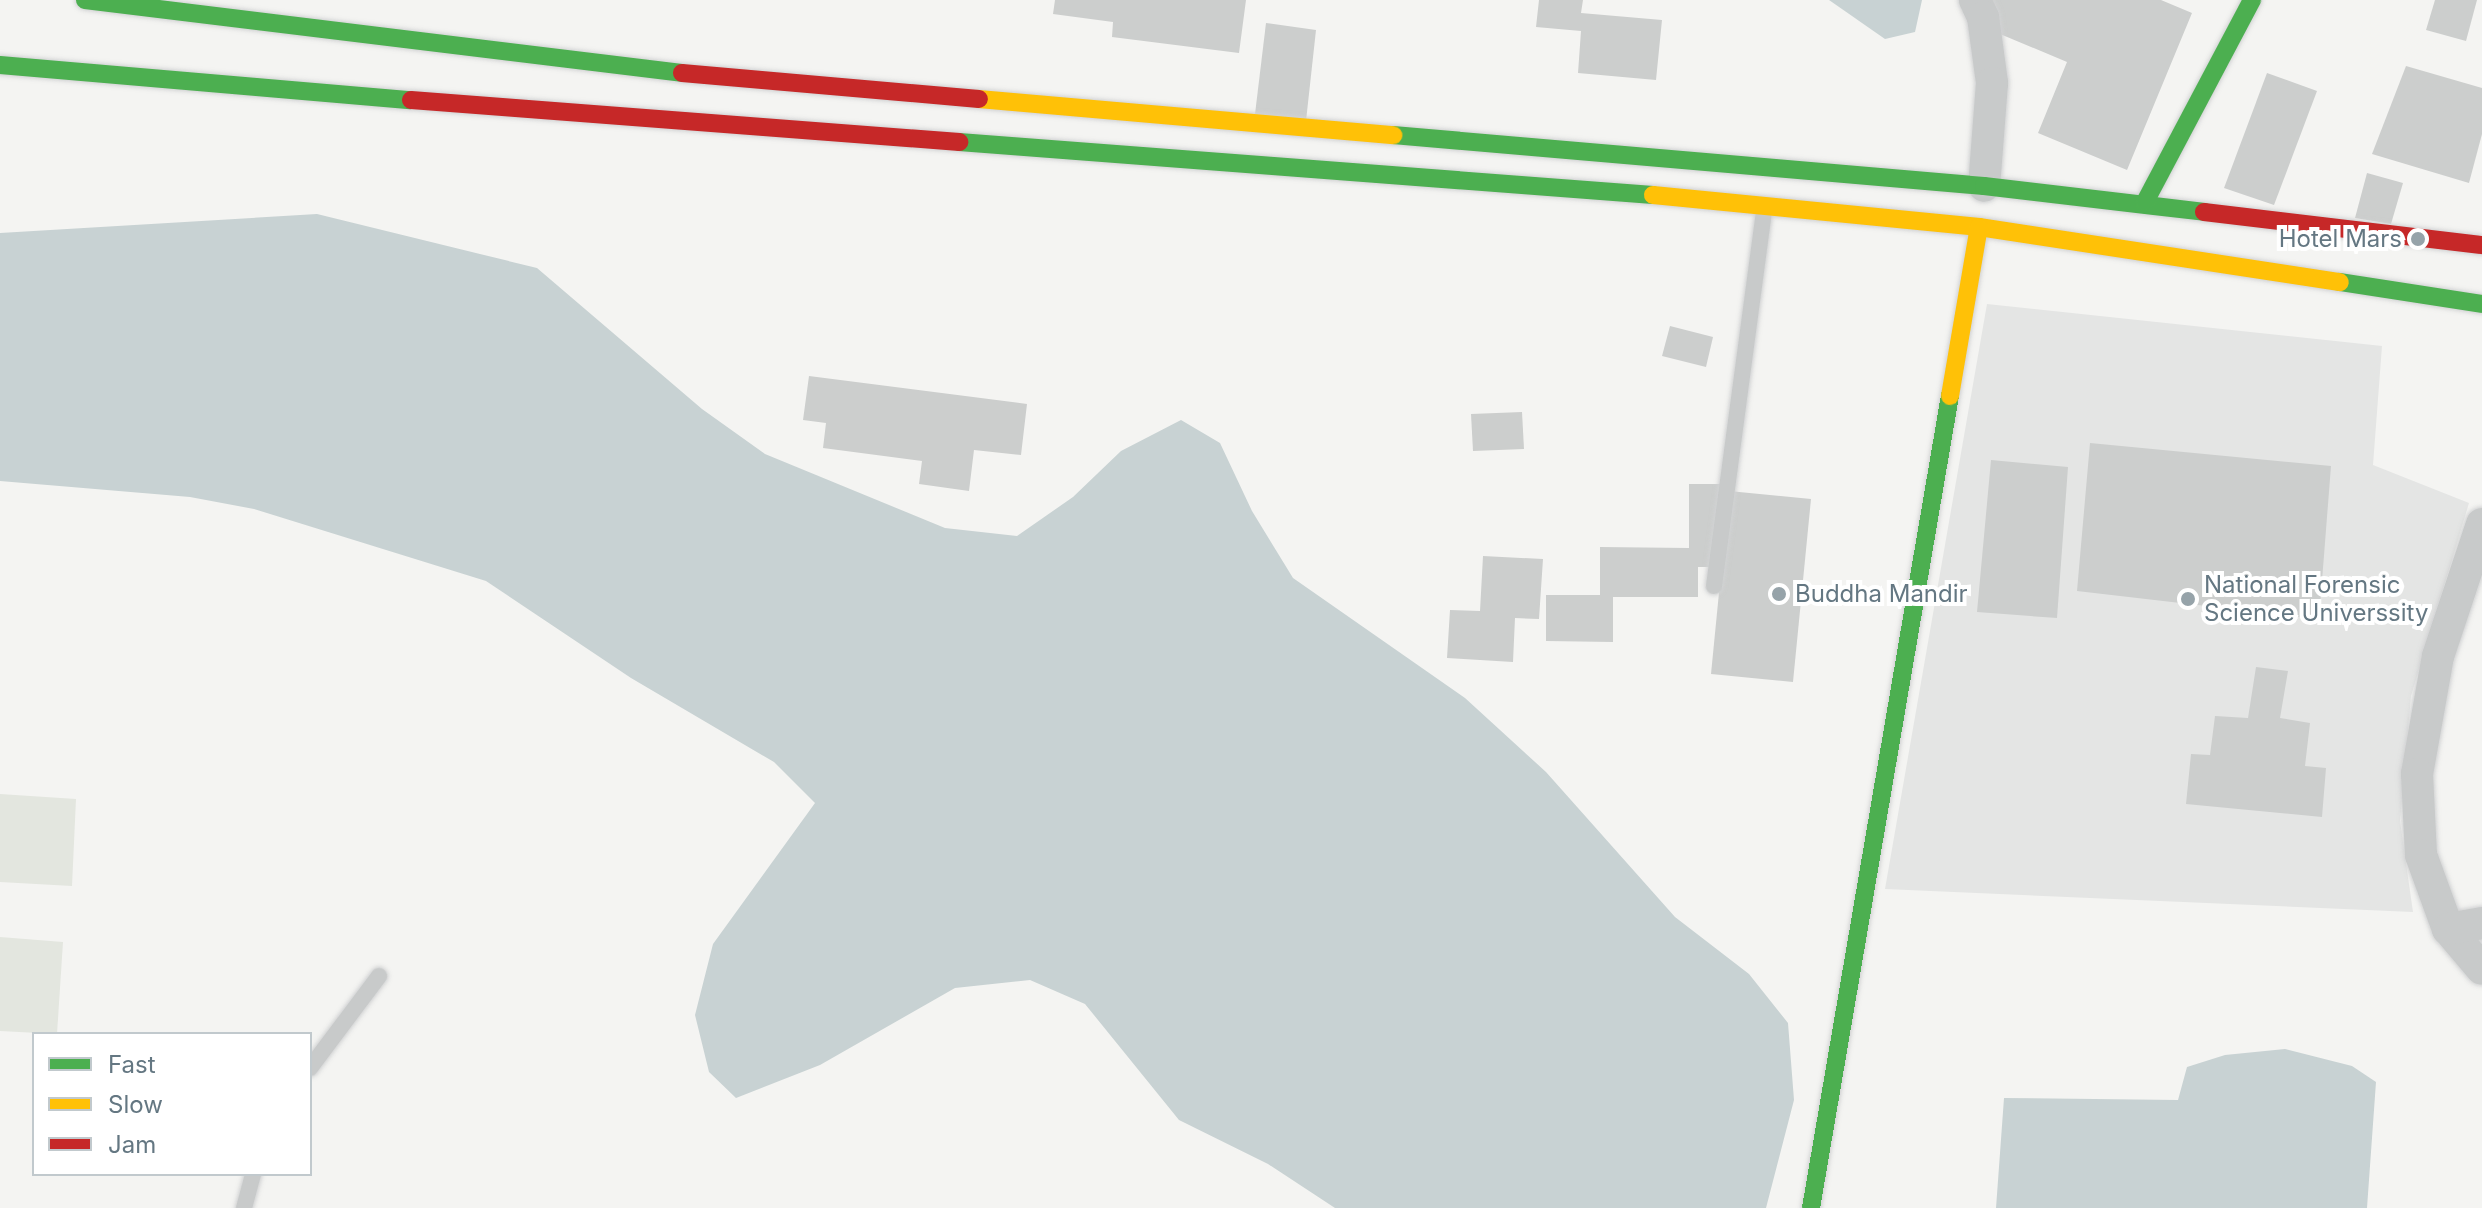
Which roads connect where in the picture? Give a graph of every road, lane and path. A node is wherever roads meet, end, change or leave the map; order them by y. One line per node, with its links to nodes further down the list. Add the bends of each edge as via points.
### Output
1 (85, 0): 5 (main road, via 653,71)
2 (1975, 0): 5 (street, via 1983,17 1992,83)
3 (2252, 0): 6 (main road)
4 (0, 65): 7 (main road)
5 (1984, 186): 6 (main road)
6 (2145, 202): 9 (main road)
7 (1765, 203): 8 (main road); 12 (lane)
8 (1979, 227): 10 (main road); 20 (main road)
9 (2482, 245)
10 (2482, 304)
11 (2482, 524): 14 (street, via 2438,656 2417,774 2421,855)
12 (1714, 586)
13 (2482, 923): 14 (street)
14 (2448, 929): 15 (street)
15 (2482, 969)
16 (379, 976): 17 (lane)
17 (312, 1065)
18 (252, 1176): 19 (lane)
19 (244, 1208)
20 (1811, 1208)

